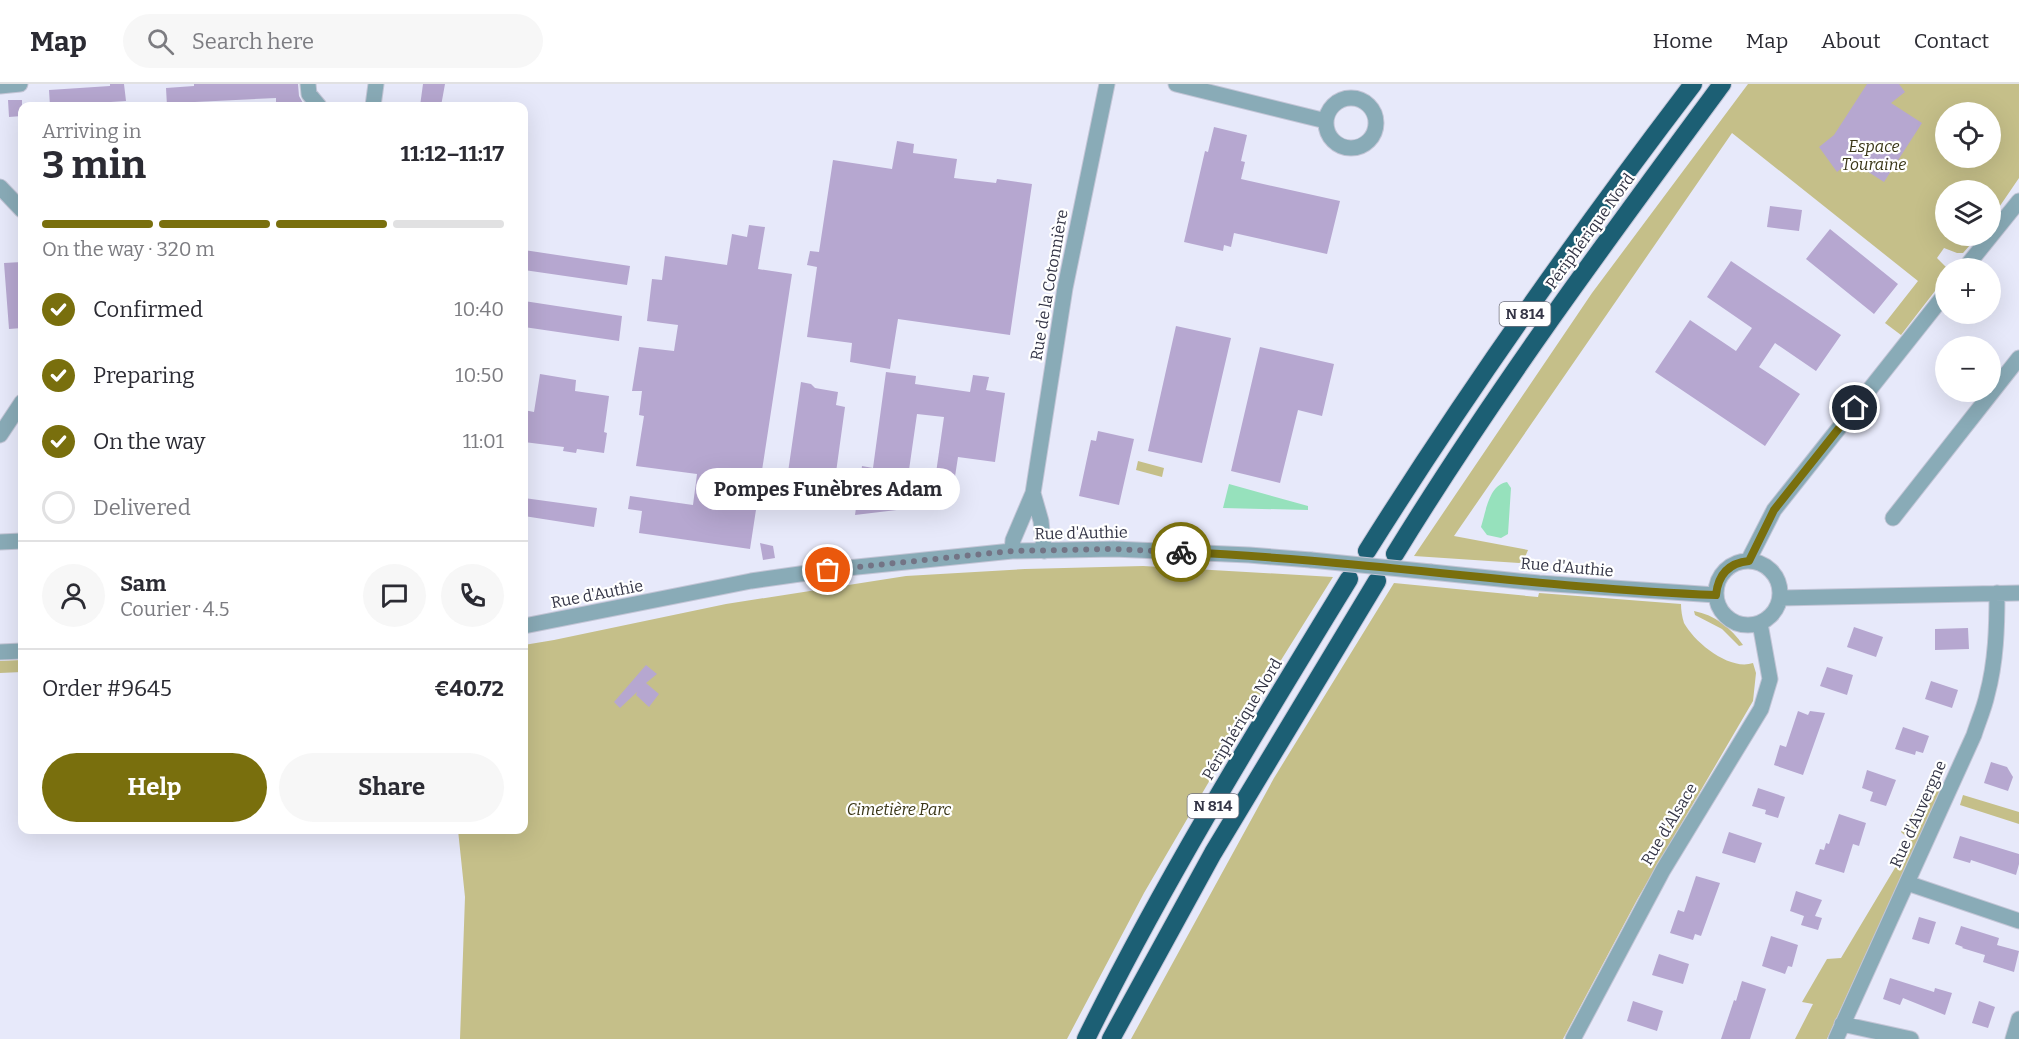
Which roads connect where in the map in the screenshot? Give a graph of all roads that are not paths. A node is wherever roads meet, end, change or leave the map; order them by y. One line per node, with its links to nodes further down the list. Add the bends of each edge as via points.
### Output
1 (20, 84): 8 (street)
2 (308, 84): 9 (street)
3 (376, 84): 10 (street)
4 (1107, 84): 20 (street, Rue de la Cotonnière, via 1065,288)
5 (1176, 84): 11 (street)
6 (1693, 84): 26 (highway, Périphérique Nord / N 814, via 1506,340)
7 (1722, 84): 27 (highway, Périphérique Nord / N 814, via 1525,355)
8 (0, 86)
9 (316, 102)
10 (374, 102)
11 (1326, 121)
12 (0, 187): 14 (street)
13 (2019, 201): 15 (street)
14 (18, 206)
15 (1973, 258)
16 (1935, 307): 28 (street, via 1774,510)
17 (2019, 358): 21 (street)
18 (18, 408): 19 (street)
19 (0, 435)
20 (1033, 493): 24 (street, Rue de la Cotonnière, via 1019,522); 25 (street, Rue de la Cotonnière)
21 (1893, 518)
22 (18, 541): 23 (street)
23 (0, 542)
24 (1012, 551): 25 (street, Rue d'Authie); 35 (street, Rue d'Authie, via 751,581)
25 (1044, 551): 33 (street, Rue d'Authie, bridge, via 1114,549 1249,555 1539,583)
26 (1367, 551)
27 (1395, 554)
28 (1749, 561): 33 (street, via 1725,571); 34 (street, via 1773,572)
29 (1349, 579): 43 (highway, Périphérique Nord / N 814, via 1201,827)
30 (1377, 581): 44 (highway, N 814, via 1213,853)
31 (1997, 593): 32 (street); 34 (street); 39 (street, Rue d'Auvergne, via 1997,632 1987,696 1974,735)
32 (2019, 593)
33 (1716, 595): 36 (street, via 1729,620)
34 (1780, 598): 36 (street, via 1773,615)
35 (528, 625)
36 (1758, 625): 45 (street, Rue d'Alsace, via 1770,679 1761,708 1663,870)
37 (18, 651): 38 (street)
38 (0, 652)
39 (1907, 883): 40 (street); 42 (street, Rue d'Auvergne)
40 (2019, 921)
41 (2019, 1019): 48 (street)
42 (1842, 1024): 46 (street, Rue d'Auvergne); 47 (street)
43 (1086, 1039)
44 (1111, 1039)
45 (1573, 1039)
46 (1836, 1039)
47 (1911, 1039)
48 (2013, 1039)

